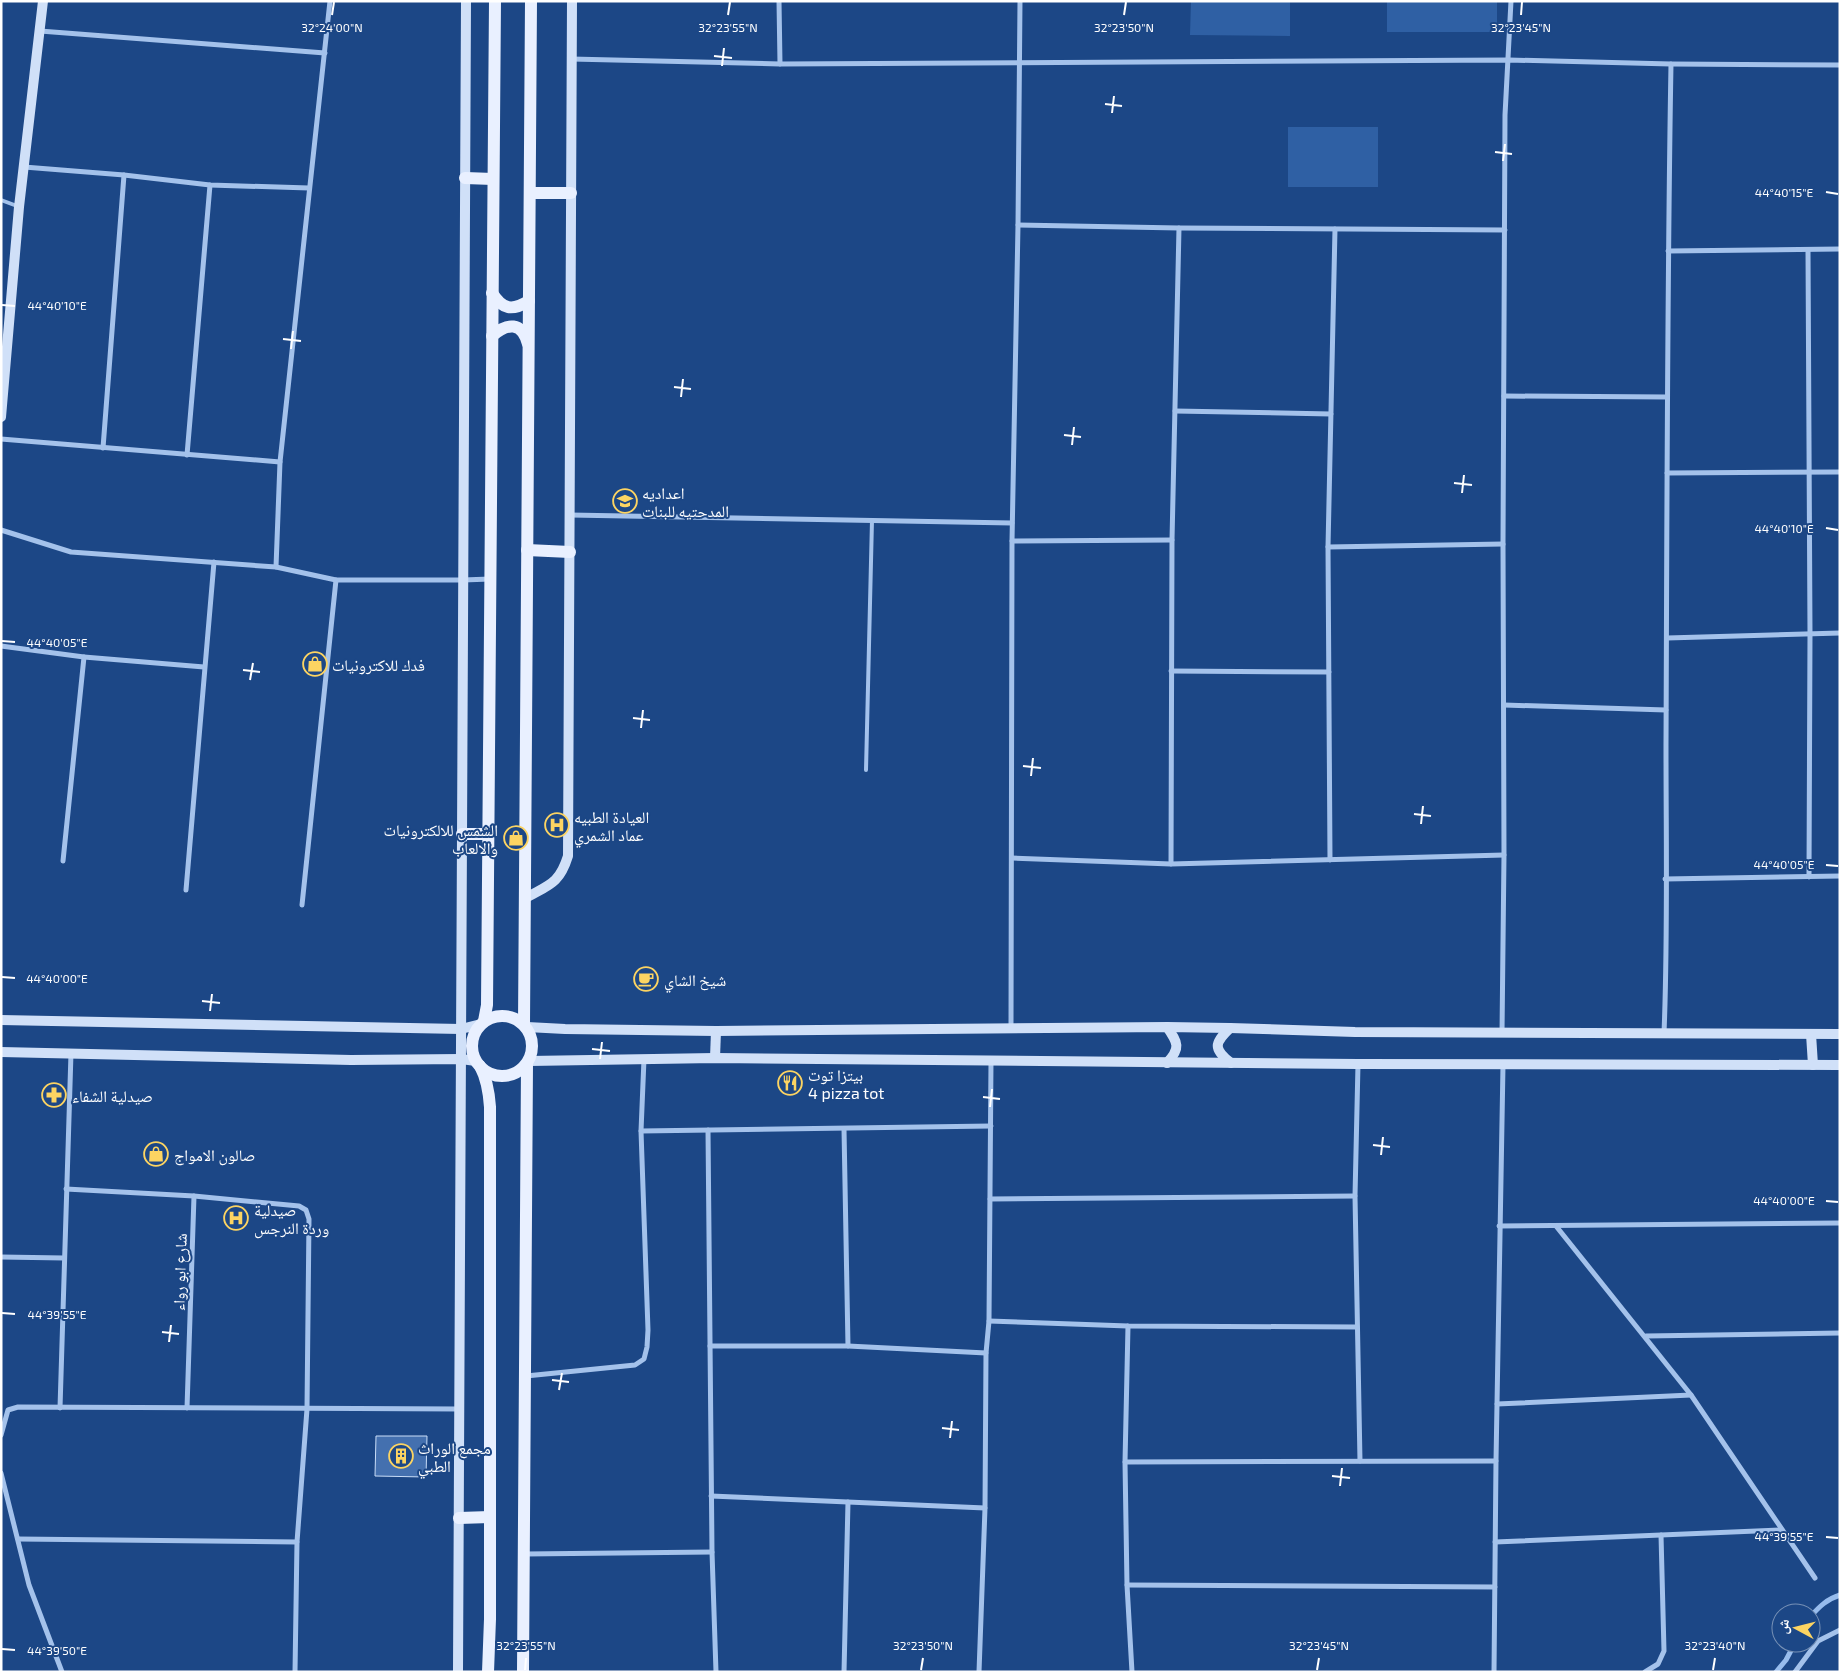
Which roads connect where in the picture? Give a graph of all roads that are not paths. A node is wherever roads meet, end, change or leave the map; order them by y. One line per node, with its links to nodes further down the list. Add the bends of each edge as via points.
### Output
1 (43, 1): 10 (street)
2 (330, 1): 11 (street)
3 (466, 1): 20 (street)
4 (495, 1): 21 (main road)
5 (532, 1): 24 (main road)
6 (572, 1): 12 (street)
7 (779, 1): 15 (street)
8 (1020, 1): 14 (street)
9 (1511, 1): 13 (street)
10 (40, 30): 11 (street); 18 (street)
11 (325, 53): 23 (street)
12 (571, 59): 15 (street); 25 (street)
13 (1508, 60): 14 (street); 16 (street); 31 (street)
14 (1020, 62): 15 (street); 28 (street)
15 (780, 64)
16 (1671, 64): 17 (street); 34 (street)
17 (1840, 65)
18 (24, 167): 19 (street); 27 (street)
19 (124, 175): 22 (street); 45 (street)
20 (465, 178): 21 (main road); 65 (street)
21 (493, 179): 35 (main road)
22 (210, 185): 23 (street); 46 (street)
23 (309, 188): 47 (street)
24 (530, 193): 25 (main road); 36 (main road)
25 (571, 193): 51 (street)
26 (1, 200): 27 (lane)
27 (19, 207): 43 (street)
28 (1018, 225): 29 (street); 53 (street)
29 (1179, 228): 30 (street); 41 (street)
30 (1335, 229): 31 (street); 42 (street)
31 (1505, 230): 39 (street)
32 (1840, 249): 33 (street)
33 (1808, 250): 34 (street); 48 (street)
34 (1668, 251): 40 (street)
35 (492, 293): 36 (main road, via 503,306 519,307); 37 (main road)
36 (529, 302): 38 (main road)
37 (492, 336): 38 (main road, via 499,329 515,326 522,331); 63 (main road)
38 (528, 346): 59 (main road)
39 (1504, 396): 40 (street); 57 (street)
40 (1667, 398): 50 (street)
41 (1175, 410): 42 (street); 55 (street)
42 (1331, 414): 58 (street)
43 (1, 417)
44 (1, 439): 45 (street)
45 (103, 448): 46 (street)
46 (187, 455): 47 (street)
47 (280, 462): 62 (street)
48 (1808, 472): 49 (street); 50 (street); 67 (street)
49 (1840, 472)
50 (1666, 473): 68 (street)
51 (570, 515): 52 (street); 60 (street)
52 (872, 520): 53 (street); 76 (lane)
53 (1012, 523): 56 (street)
54 (1, 530): 61 (street, via 71,552)
55 (1172, 540): 56 (street); 72 (street)
56 (1012, 541): 80 (street)
57 (1503, 544): 58 (street); 74 (street)
58 (1328, 547): 73 (street)
59 (527, 550): 60 (main road); 88 (main road)
60 (570, 552): 88 (street, via 568,856 564,870 555,881)
61 (214, 562): 62 (street); 71 (street)
62 (276, 567): 64 (street)
63 (490, 579): 65 (street); 78 (main road)
64 (336, 580): 65 (street); 89 (street)
65 (463, 580): 77 (street)
66 (1840, 633): 67 (street)
67 (1810, 634): 68 (street); 85 (street)
68 (1668, 638): 75 (street)
69 (1, 646): 70 (street)
70 (84, 657): 71 (street); 82 (street)
71 (204, 667): 87 (street)
72 (1171, 671): 73 (street); 83 (street)
73 (1329, 672): 81 (street)
74 (1504, 705): 75 (street); 79 (street)
75 (1666, 710): 86 (street)
76 (866, 770)
77 (462, 834): 78 (main road); 96 (street)
78 (488, 834): 91 (main road, via 486,1013)
79 (1504, 855): 81 (street); 98 (street)
80 (1012, 858): 83 (street); 94 (street)
81 (1330, 860): 83 (street)
82 (63, 861)
83 (1170, 864)
84 (1840, 876): 85 (street)
85 (1809, 877): 86 (street)
86 (1665, 878): 99 (street)
87 (186, 890)
88 (524, 899): 92 (main road)
89 (302, 904)
90 (1, 1020): 96 (street)
91 (483, 1022): 92 (main road, via 500,1015); 96 (street); 111 (main road, via 473,1038 473,1054)
92 (525, 1025): 97 (street, via 565,1029); 108 (main road, via 533,1044)
93 (1167, 1027): 94 (street); 95 (street); 109 (street, via 1177,1046)
94 (1011, 1028): 97 (street)
95 (1230, 1028): 98 (street); 110 (street, via 1219,1039 1217,1048)
96 (461, 1029): 106 (street)
97 (716, 1031): 105 (street)
98 (1502, 1033): 99 (street)
99 (1664, 1034): 100 (street)
100 (1811, 1034): 101 (street); 114 (street)
101 (1840, 1034)
102 (1, 1052): 103 (street)
103 (71, 1053): 106 (street, via 351,1060); 120 (street)
104 (644, 1058): 105 (street); 108 (street); 119 (street)
105 (715, 1058): 107 (street)
106 (461, 1059): 111 (street); 143 (street)
107 (991, 1061): 109 (street); 116 (street)
108 (528, 1063): 111 (main road, via 504,1076 487,1072); 137 (main road)
109 (1167, 1063): 110 (street)
110 (1230, 1063): 112 (street)
111 (478, 1064): 152 (main road, via 485,1075 490,1107)
112 (1358, 1064): 113 (street); 122 (street)
113 (1503, 1065): 114 (street); 125 (street)
114 (1813, 1065): 115 (street)
115 (1840, 1065)
116 (991, 1126): 117 (street); 123 (street)
117 (844, 1129): 118 (street); 135 (street)
118 (708, 1130): 119 (street); 134 (street)
119 (641, 1131): 137 (street, via 648,1330 644,1359 635,1365)
120 (66, 1189): 121 (street); 128 (street)
121 (194, 1196): 141 (street, شارع ابو رواء); 142 (street, via 299,1206 306,1210 309,1218)
122 (1354, 1196): 123 (street); 131 (street)
123 (990, 1200): 129 (street)
124 (1840, 1223): 126 (street)
125 (1499, 1226): 126 (street); 139 (street)
126 (1556, 1226): 133 (street)
127 (1, 1257): 128 (street)
128 (64, 1258): 140 (street)
129 (989, 1321): 130 (street); 136 (street)
130 (1128, 1326): 131 (street); 146 (street)
131 (1357, 1327): 147 (street)
132 (1840, 1333): 133 (street)
133 (1646, 1336): 138 (street)
134 (710, 1346): 135 (street); 149 (street)
135 (848, 1346): 136 (street)
136 (986, 1353): 151 (street)
137 (524, 1376): 160 (main road)
138 (1691, 1395): 139 (street); 154 (street)
139 (1497, 1404): 145 (street)
140 (60, 1408): 141 (street); 144 (street, via 18,1407 8,1410)
141 (187, 1408): 142 (street)
142 (307, 1409): 143 (street); 157 (street)
143 (459, 1409): 153 (street)
144 (1, 1435)
145 (1496, 1461): 147 (street); 158 (street)
146 (1125, 1462): 147 (street); 162 (street)
147 (1360, 1462)
148 (1, 1473): 156 (street)
149 (711, 1496): 150 (street); 159 (street)
150 (848, 1502): 151 (street); 171 (street)
151 (985, 1508): 172 (street)
152 (490, 1517): 153 (main road); 168 (main road)
153 (459, 1518): 167 (street)
154 (1782, 1530): 155 (street); 161 (street)
155 (1661, 1535): 158 (street); 175 (street, via 1664,1651 1658,1664)
156 (18, 1539): 157 (street); 165 (street, via 29,1585)
157 (297, 1542): 166 (street)
158 (1496, 1542): 163 (street)
159 (712, 1552): 160 (street); 170 (street)
160 (524, 1554): 169 (main road)
161 (1815, 1578)
162 (1127, 1585): 163 (street); 173 (street)
163 (1495, 1586): 174 (street)
164 (1840, 1630): 176 (street, via 1818,1641)
165 (62, 1672)
166 (295, 1672)
167 (458, 1672)
168 (488, 1672)
169 (523, 1672)
170 (716, 1672)
171 (844, 1672)
172 (980, 1672)
173 (1132, 1672)
174 (1494, 1672)
175 (1645, 1672)
176 (1795, 1672)

